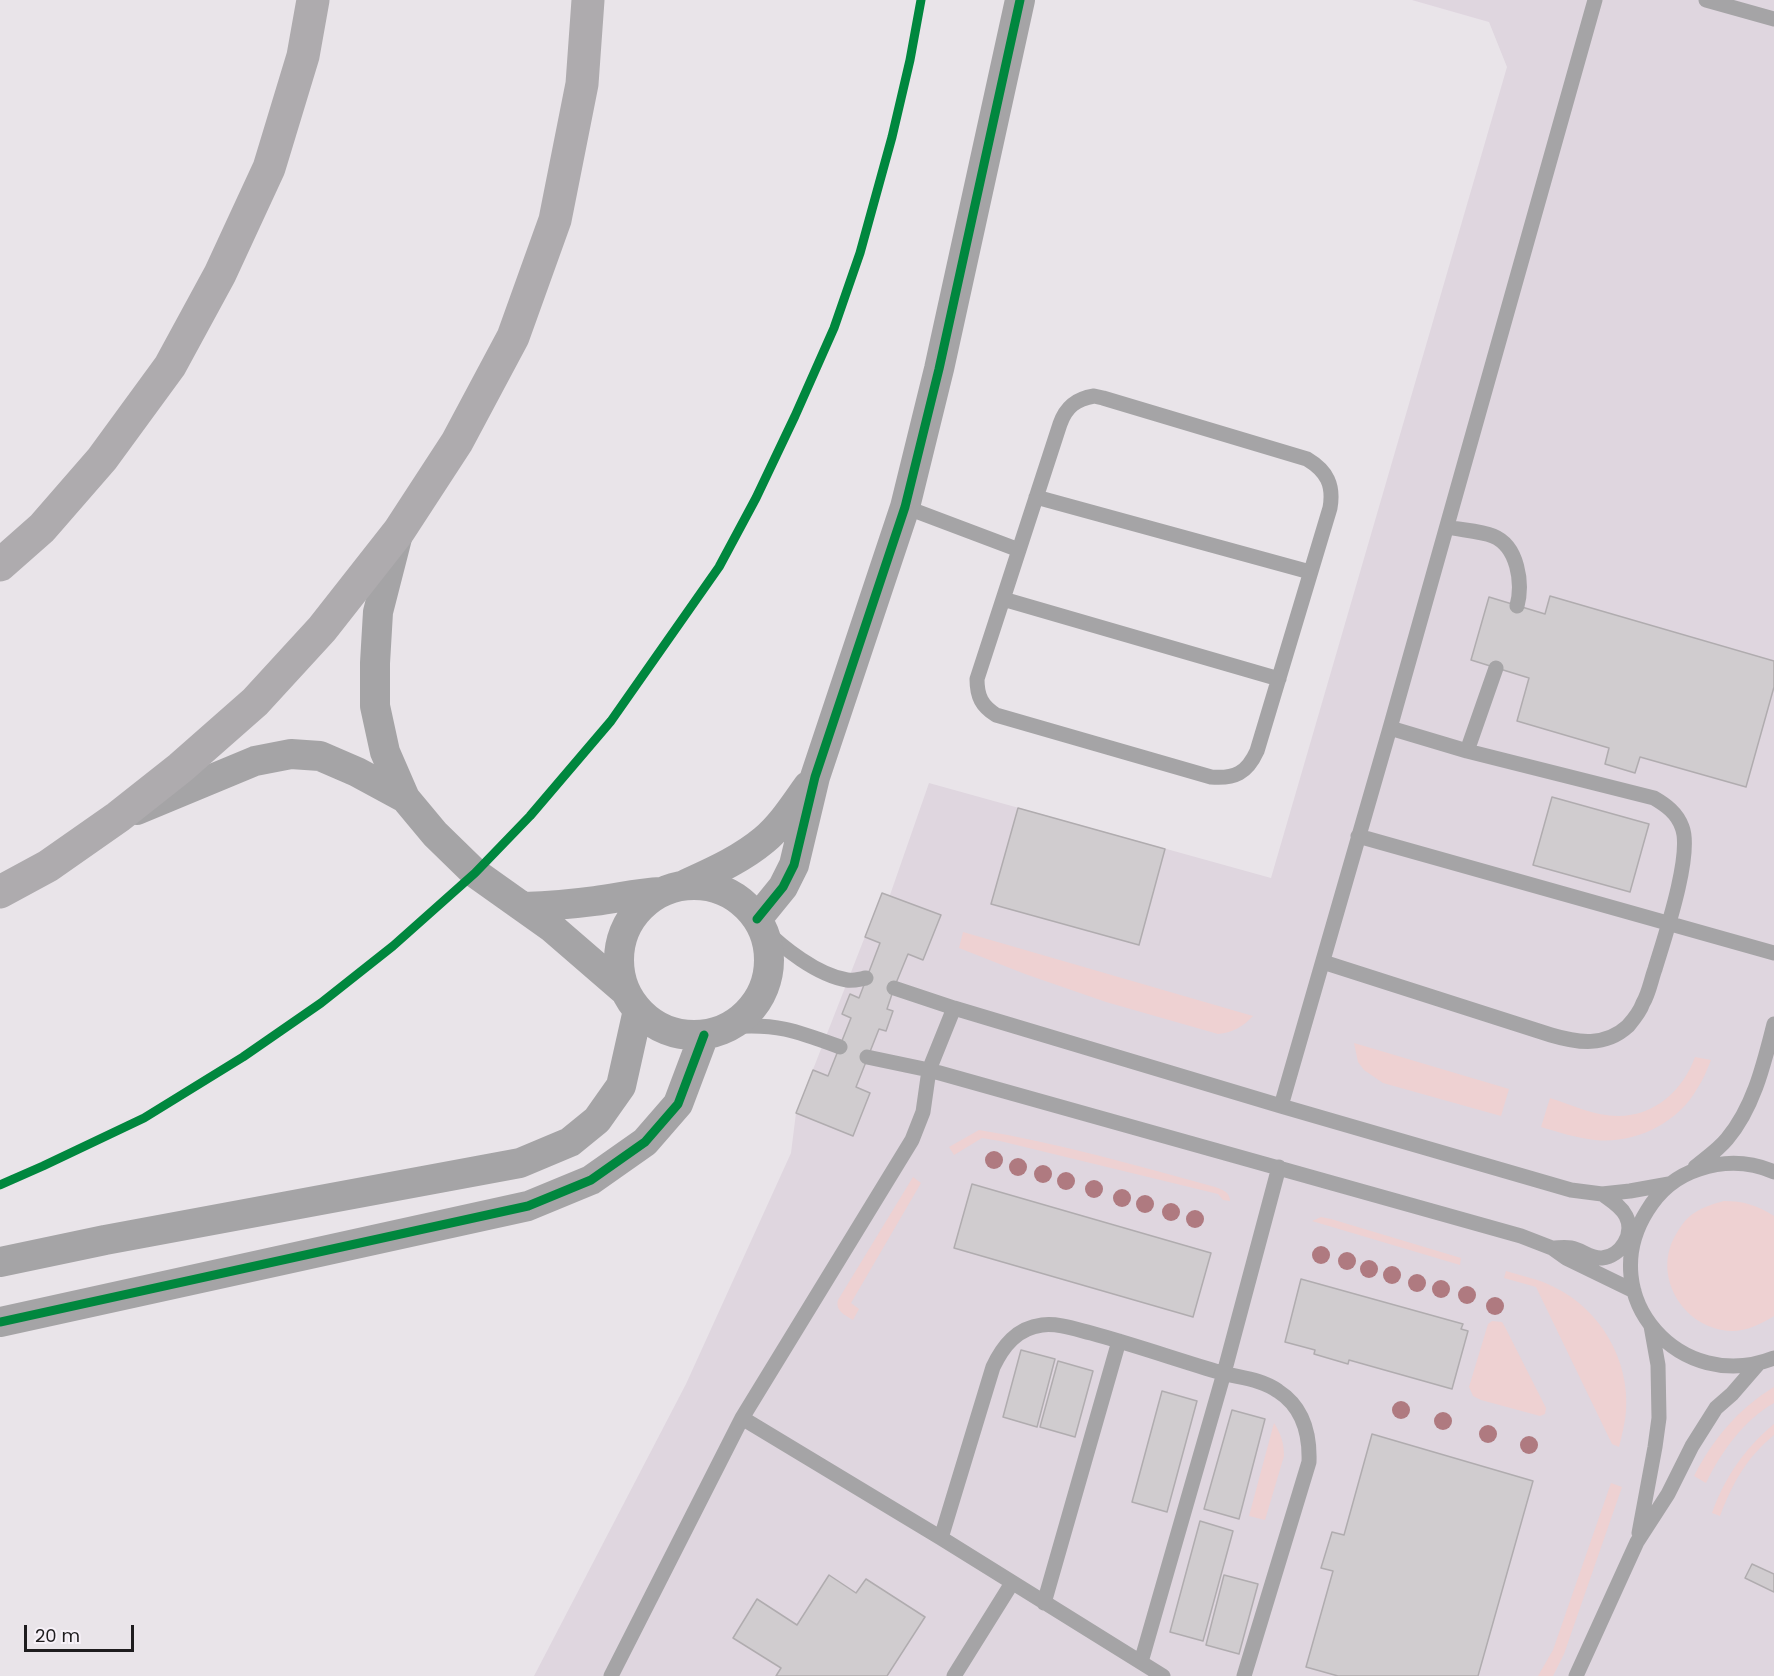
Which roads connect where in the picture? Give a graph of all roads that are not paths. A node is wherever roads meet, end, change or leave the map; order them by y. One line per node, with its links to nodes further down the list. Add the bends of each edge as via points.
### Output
1 (313, 0): 12 (highway, via 303,57 269,168 220,274 170,366 102,459 42,528)
2 (588, 0): 10 (highway, via 582,84 555,220 513,337 457,442)
3 (1020, 0): 8 (street, via 944,346)
4 (1595, 0): 9 (lane)
5 (1707, 0): 6 (lane)
6 (1774, 19)
7 (1036, 497): 11 (lane); 13 (lane); 13 (lane, via 1068,407 1084,398 1103,398 1315,464 1328,479 1332,499)
8 (904, 507): 11 (lane); 20 (street)
9 (1447, 527): 15 (lane, via 1494,536 1507,547 1520,579); 18 (lane)
10 (399, 531): 21 (street, via 378,612 375,706 385,752); 22 (highway, via 322,629 255,702)
11 (1019, 550): 14 (lane)
12 (0, 565)
13 (1310, 572): 17 (lane)
14 (1003, 599): 17 (lane); 17 (lane, via 977,679 980,701 996,715 1223,778 1245,770 1252,761)
15 (1517, 606)
16 (1496, 668): 19 (lane)
17 (1278, 679)
18 (1390, 728): 19 (lane); 23 (lane)
19 (1467, 750): 28 (lane, via 1654,798 1666,805 1683,828 1685,842)
20 (815, 777): 24 (street, via 785,818 751,850 726,866); 27 (street, via 794,865)
21 (405, 798): 22 (street, via 320,756 291,754 255,761); 26 (street, via 475,873)
22 (118, 818): 25 (highway, via 48,866)
23 (1358, 836): 28 (lane); 30 (lane)
24 (673, 888): 26 (street, via 596,901); 27 (street, via 705,885 726,891 744,903); 33 (street, via 647,900 635,912 621,942 619,967)
25 (0, 892)
26 (524, 907): 33 (street, via 577,948)
27 (760, 923): 31 (lane, via 793,954 829,974 848,980); 36 (street, via 770,965 765,984 746,1016)
28 (1670, 923): 29 (lane); 30 (lane, via 1637,1015 1615,1035 1587,1043)
29 (1774, 953)
30 (1323, 962): 40 (lane)
31 (866, 978)
32 (894, 988): 34 (lane)
33 (632, 1000): 36 (street, via 652,1022 668,1031 686,1035); 47 (street, via 621,1086 597,1120 570,1142 520,1163)
34 (954, 1008): 39 (lane); 40 (lane)
35 (1774, 1024): 42 (lane, via 1755,1089 1742,1117 1726,1139)
36 (717, 1031): 37 (lane, via 754,1025 778,1027); 49 (street, via 678,1104 645,1142 591,1180 539,1202)
37 (840, 1047)
38 (867, 1058): 39 (lane)
39 (929, 1070): 41 (lane); 55 (lane, via 923,1112 912,1140)
40 (1281, 1106): 45 (lane, via 1571,1190)
41 (1280, 1167): 46 (lane); 54 (lane)
42 (1690, 1172): 43 (lane, via 1714,1164 1738,1163); 44 (lane)
43 (1774, 1172)
44 (1669, 1184): 45 (lane); 48 (lane, via 1640,1221 1631,1267)
45 (1602, 1194): 46 (lane, via 1627,1217 1627,1239 1622,1249 1600,1258 1572,1248)
46 (1552, 1248): 48 (lane)
47 (0, 1262)
48 (1634, 1291): 50 (lane)
49 (0, 1322)
50 (1651, 1326): 53 (lane, via 1680,1353 1698,1361 1718,1366); 57 (lane, via 1658,1365 1659,1418)
51 (1119, 1341): 54 (lane); 56 (lane, via 1058,1325 1025,1329 1011,1339 993,1367); 59 (lane)
52 (1774, 1358): 53 (lane)
53 (1758, 1364): 57 (lane, via 1716,1408)
54 (1224, 1373): 60 (lane); 64 (lane, via 1265,1383 1279,1391 1300,1414 1310,1446 1309,1462)
55 (742, 1418): 56 (lane); 61 (lane)
56 (941, 1538): 58 (lane)
57 (1637, 1542): 65 (lane)
58 (1012, 1583): 59 (lane); 62 (lane)
59 (1044, 1604): 60 (lane)
60 (1141, 1662): 63 (lane)
61 (611, 1676)
62 (954, 1676)
63 (1163, 1676)
64 (1244, 1676)
65 (1576, 1676)

